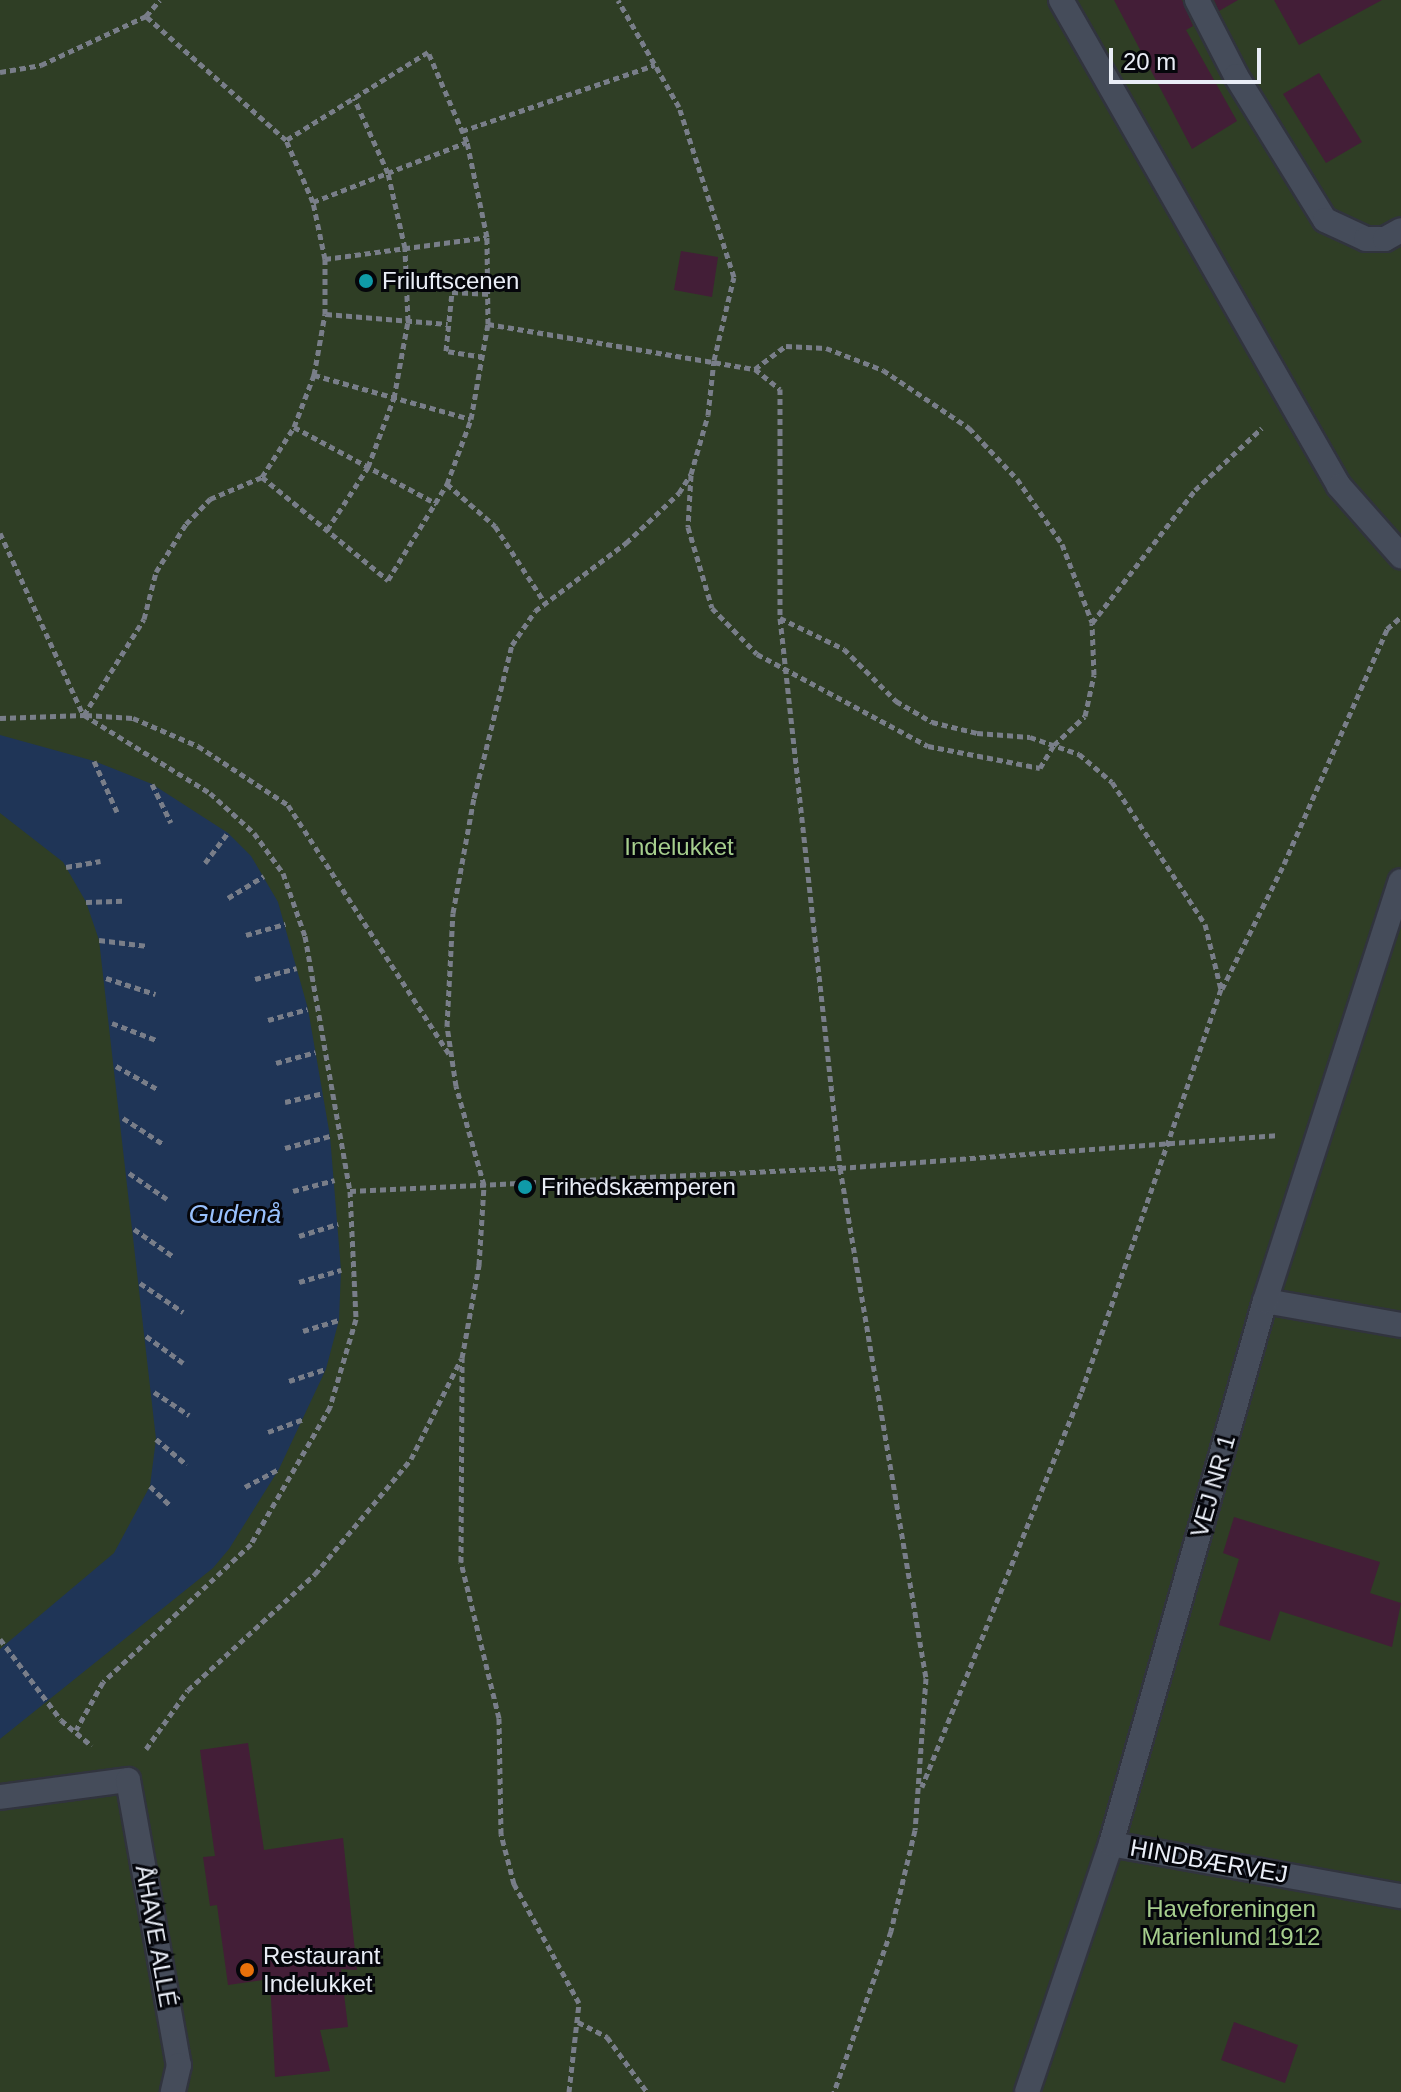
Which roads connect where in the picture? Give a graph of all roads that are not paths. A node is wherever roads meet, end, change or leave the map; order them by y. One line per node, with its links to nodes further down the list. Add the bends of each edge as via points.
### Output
1 (1061, 0): 4 (street, via 1339,486)
2 (1197, 0): 3 (street, via 1236,76 1325,220 1366,239 1385,239)
3 (1401, 230)
4 (1401, 556)
5 (1401, 881): 6 (street, VEJ NR 1)
6 (1265, 1301): 7 (street); 9 (street, VEJ NR 1)
7 (1401, 1325)
8 (0, 1797): 11 (street, ÅHAVE ALLÉ, via 128,1780 179,2065)
9 (1111, 1844): 10 (street, HINDBÆRVEJ); 12 (street, VEJ NR 1)
10 (1401, 1896)
11 (173, 2092)
12 (1027, 2092)

